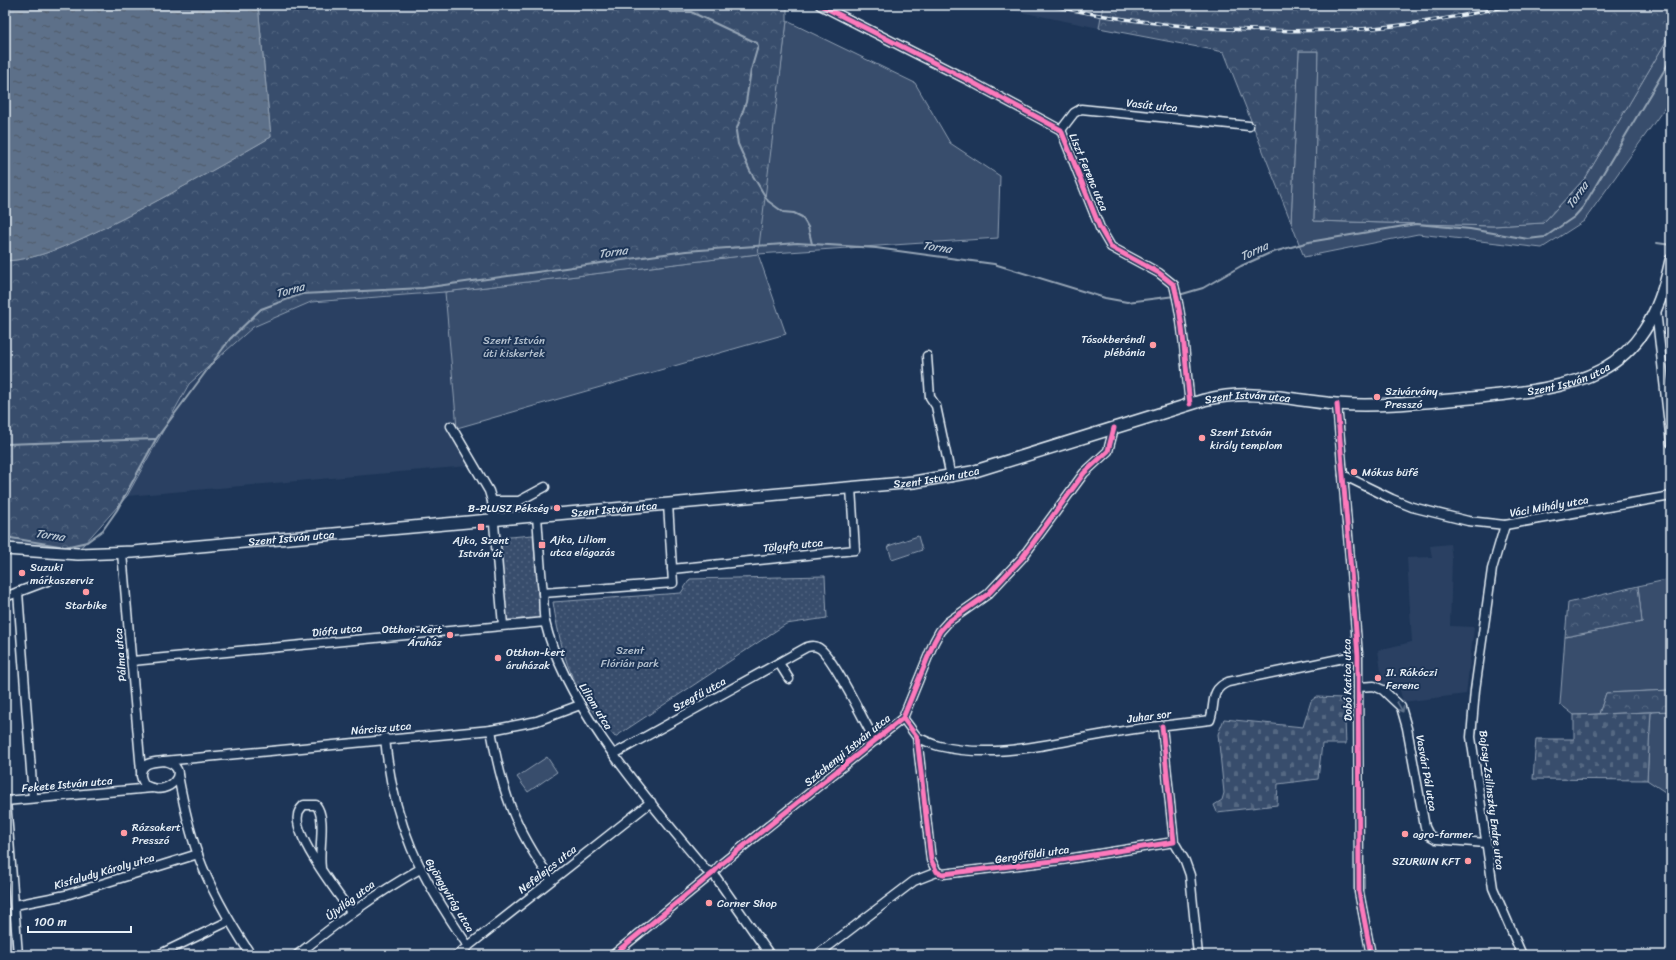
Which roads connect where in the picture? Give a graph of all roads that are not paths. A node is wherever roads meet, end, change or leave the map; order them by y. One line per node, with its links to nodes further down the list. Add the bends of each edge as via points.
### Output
1 (820, 5): 3 (street, Liszt Ferenc utca)
2 (1249, 126): 3 (street, Vasút utca, via 1081,109)
3 (1061, 130): 7 (street, Liszt Ferenc utca, via 1100,228 1111,247 1159,273 1174,285 1184,336 1186,382)
4 (1671, 260): 5 (main road, Szent István utca)
5 (1656, 310): 8 (main road, Szent István utca, via 1645,331 1618,360 1572,383 1550,389 1425,402); 11 (street)
6 (927, 356): 13 (street, via 930,397 936,406)
7 (1190, 404): 8 (main road, Szent István utca, via 1217,397 1252,394); 10 (main road, Szent István utca)
8 (1337, 404): 12 (street, Dobó Katica utca)
9 (451, 426): 17 (street, via 489,491)
10 (1114, 428): 13 (main road, Szent István utca); 37 (street, Széchenyi István utca, via 1108,451 1084,473 1022,558 988,594 948,622 940,631)
11 (1671, 443)
12 (1343, 475): 21 (street, Váci Mihály utca, via 1412,507 1468,521); 31 (street, Dobó Katica utca)
13 (951, 477): 15 (main road, Szent István utca)
14 (545, 486): 17 (street, via 519,502)
15 (851, 488): 18 (main road, Szent István utca); 24 (street, Tölgyfa utca, via 855,550)
16 (1671, 496): 21 (street, Váci Mihály utca)
17 (492, 501): 20 (street)
18 (668, 504): 19 (main road, Szent István utca); 24 (street)
19 (537, 516): 20 (main road, Szent István utca); 27 (street, Liliom utca)
20 (495, 520): 23 (main road, Szent István utca); 30 (street)
21 (1505, 525): 60 (street, Bajcsy-Zsilinszky Endre utca, via 1492,569 1471,736)
22 (5, 549): 23 (main road, Szent István utca)
23 (122, 553): 32 (street, Pálma utca)
24 (672, 569): 27 (street, via 673,583)
25 (50, 580): 26 (street)
26 (18, 592): 28 (street); 56 (street)
27 (543, 592): 29 (street, Liliom utca)
28 (5, 597)
29 (545, 622): 30 (street, Diófa utca); 36 (street, Liliom utca, via 560,665)
30 (503, 625): 32 (street, Diófa utca)
31 (1358, 654): 35 (street, Dobó Katica utca); 38 (street, Juhar sor, via 1228,682 1220,685 1216,691 1210,720)
32 (132, 660): 43 (street, Pálma utca)
33 (779, 663): 34 (street); 42 (street, Szegfű utca, via 807,647 818,647 833,665); 44 (street, Szegfű utca)
34 (789, 679)
35 (1358, 687): 60 (street, Vasvári Pál utca, one-way to 60, via 1374,686 1384,690 1401,707 1429,834 1436,839); 80 (street, Dobó Katica utca, via 1359,892)
36 (580, 705): 39 (street, Nárcisz utca, via 537,721); 44 (street, Liliom utca)
37 (903, 718): 40 (street); 42 (street, Széchenyi István utca)
38 (1162, 726): 40 (street, Juhar sor, via 1002,751 938,746); 59 (street)
39 (491, 730): 41 (street, Nárcisz utca); 66 (street, via 501,783 510,807 523,837)
40 (917, 737): 64 (street, via 931,860)
41 (385, 738): 45 (street, Nárcisz utca); 63 (street, Gyöngyvirág utca, via 388,772 395,803 406,838)
42 (877, 740): 65 (street, Széchenyi István utca, via 720,864)
43 (140, 754): 47 (street); 49 (street, Pálma utca)
44 (614, 754): 58 (street, Liliom utca)
45 (181, 759): 46 (street, Nárcisz utca); 48 (street)
46 (164, 761): 47 (street); 48 (street)
47 (150, 762): 49 (street)
48 (174, 765): 50 (street)
49 (141, 771): 51 (street, Pálma utca)
50 (178, 776): 52 (street); 55 (street)
51 (143, 782): 53 (street); 54 (street, Fekete István utca)
52 (173, 784): 53 (street, via 164,788); 55 (street)
53 (152, 788): 54 (street, Fekete István utca)
54 (131, 790): 56 (street, Fekete István utca)
55 (181, 790): 61 (street)
56 (33, 798): 57 (street, Fekete István utca)
57 (6, 801): 67 (street)
58 (650, 802): 65 (street, Liliom utca, via 706,870); 66 (street, Nefelejcs utca)
59 (1174, 842): 64 (street, Gergőföldi utca, via 976,871 943,874); 79 (street, via 1190,874)
60 (1486, 843): 81 (street, Bajcsy-Zsilinszky Endre utca, via 1493,888)
61 (198, 854): 67 (street, Kisfaludy Károly utca, via 66,895); 69 (street)
62 (321, 868): 62 (street, via 305,841 297,817 304,805 316,805 321,811); 68 (street)
63 (420, 869): 68 (street, Újvilág utca, via 384,889); 70 (street, Gyöngyvirág utca)
64 (936, 872): 78 (street, via 914,881)
65 (713, 873): 76 (street, Széchenyi István utca); 77 (street, Liliom utca)
66 (551, 879): 70 (street, Nefelejcs utca)
67 (15, 905): 71 (street)
68 (351, 912): 74 (street, Újvilág utca)
69 (229, 921): 72 (street); 73 (street)
70 (468, 946): 75 (street, Nefelejcs utca)
71 (18, 955)
72 (158, 955)
73 (251, 955)
74 (297, 955)
75 (457, 955)
76 (613, 955)
77 (770, 955)
78 (817, 955)
79 (1198, 955)
80 (1371, 955)
81 (1522, 955)

